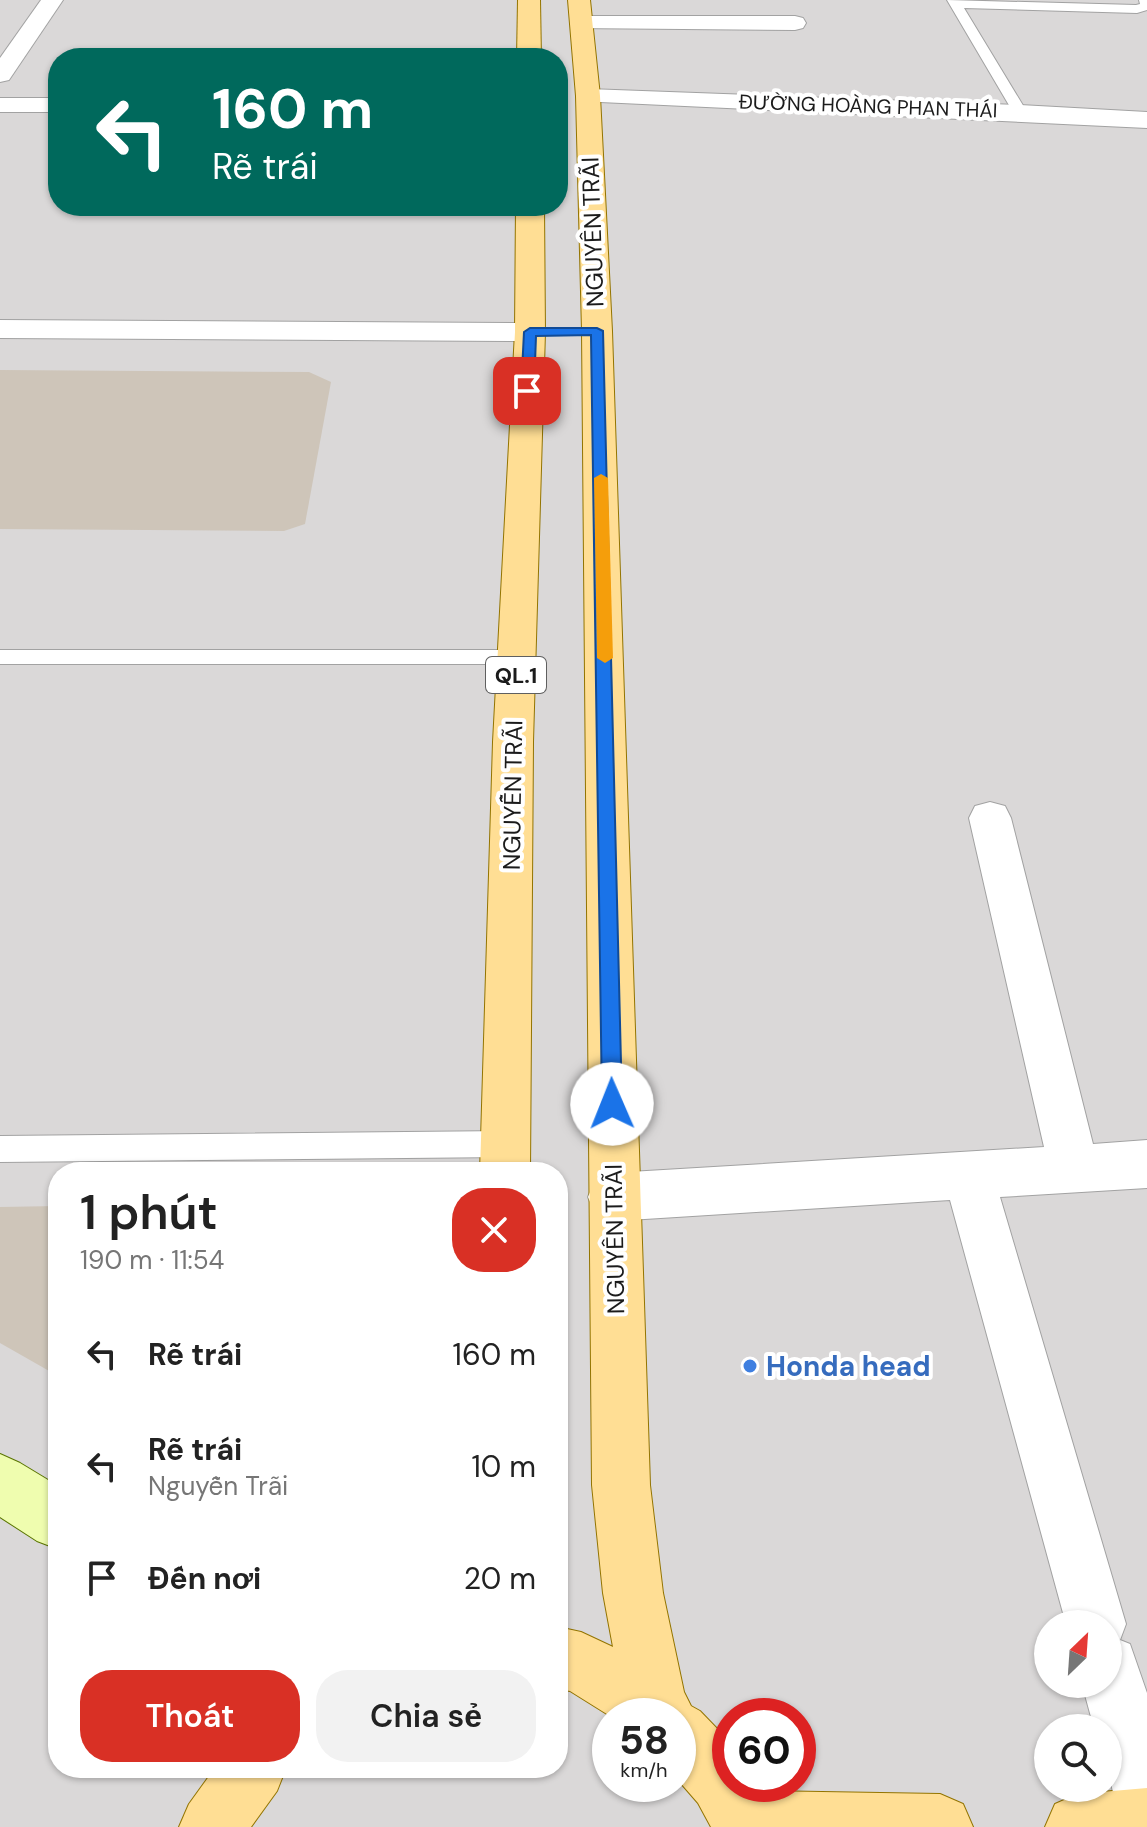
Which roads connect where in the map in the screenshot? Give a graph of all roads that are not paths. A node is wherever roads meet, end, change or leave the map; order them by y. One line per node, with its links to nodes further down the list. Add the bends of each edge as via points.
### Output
1 (52, 0): 8 (street)
2 (529, 0): 7 (main road)
3 (1145, 0): 4 (lane, via 1146,6 1137,9)
4 (954, 2): 12 (lane)
5 (580, 12): 6 (street); 9 (main road, NGUYÊN TRÃI / QL.1)
6 (795, 23)
7 (529, 48)
8 (0, 75)
9 (588, 96): 12 (street, ĐƯỜNG HOÀNG PHAN THÁI); 16 (main road, NGUYÊN TRÃI / QL.1)
10 (0, 105): 11 (street)
11 (48, 105)
12 (1020, 112): 13 (street, ĐƯỜNG HOÀNG PHAN THÁI)
13 (1147, 120)
14 (533, 216): 16 (main road, NGUYỄN TRÃI / QL.1)
15 (0, 329): 16 (street)
16 (564, 332): 18 (main road, NGUYỄN TRÃI / QL.1); 25 (main road, NGUYÊN TRÃI / QL.1, via 607,733)
17 (0, 657): 18 (lane)
18 (517, 657): 21 (main road, NGUYỄN TRÃI / QL.1)
19 (990, 818): 23 (street)
20 (0, 1149): 21 (lane)
21 (506, 1158)
22 (1147, 1164): 23 (street)
23 (1074, 1169): 24 (street)
24 (969, 1176): 25 (street); 28 (street)
25 (613, 1197): 31 (main road, NGUYÊN TRÃI / QL.1, via 621,1485 633,1593)
26 (0, 1483): 27 (street)
27 (48, 1514)
28 (1092, 1610)
29 (568, 1660): 30 (main road, via 581,1663)
30 (634, 1698)
31 (660, 1698)
32 (1117, 1698): 35 (street)
33 (696, 1753): 37 (main road, via 721,1780)
34 (247, 1778): 38 (main road)
35 (1147, 1803)
36 (1147, 1821): 40 (main road)
37 (746, 1825): 39 (main road)
38 (212, 1827)
39 (940, 1827)
40 (1078, 1827)

